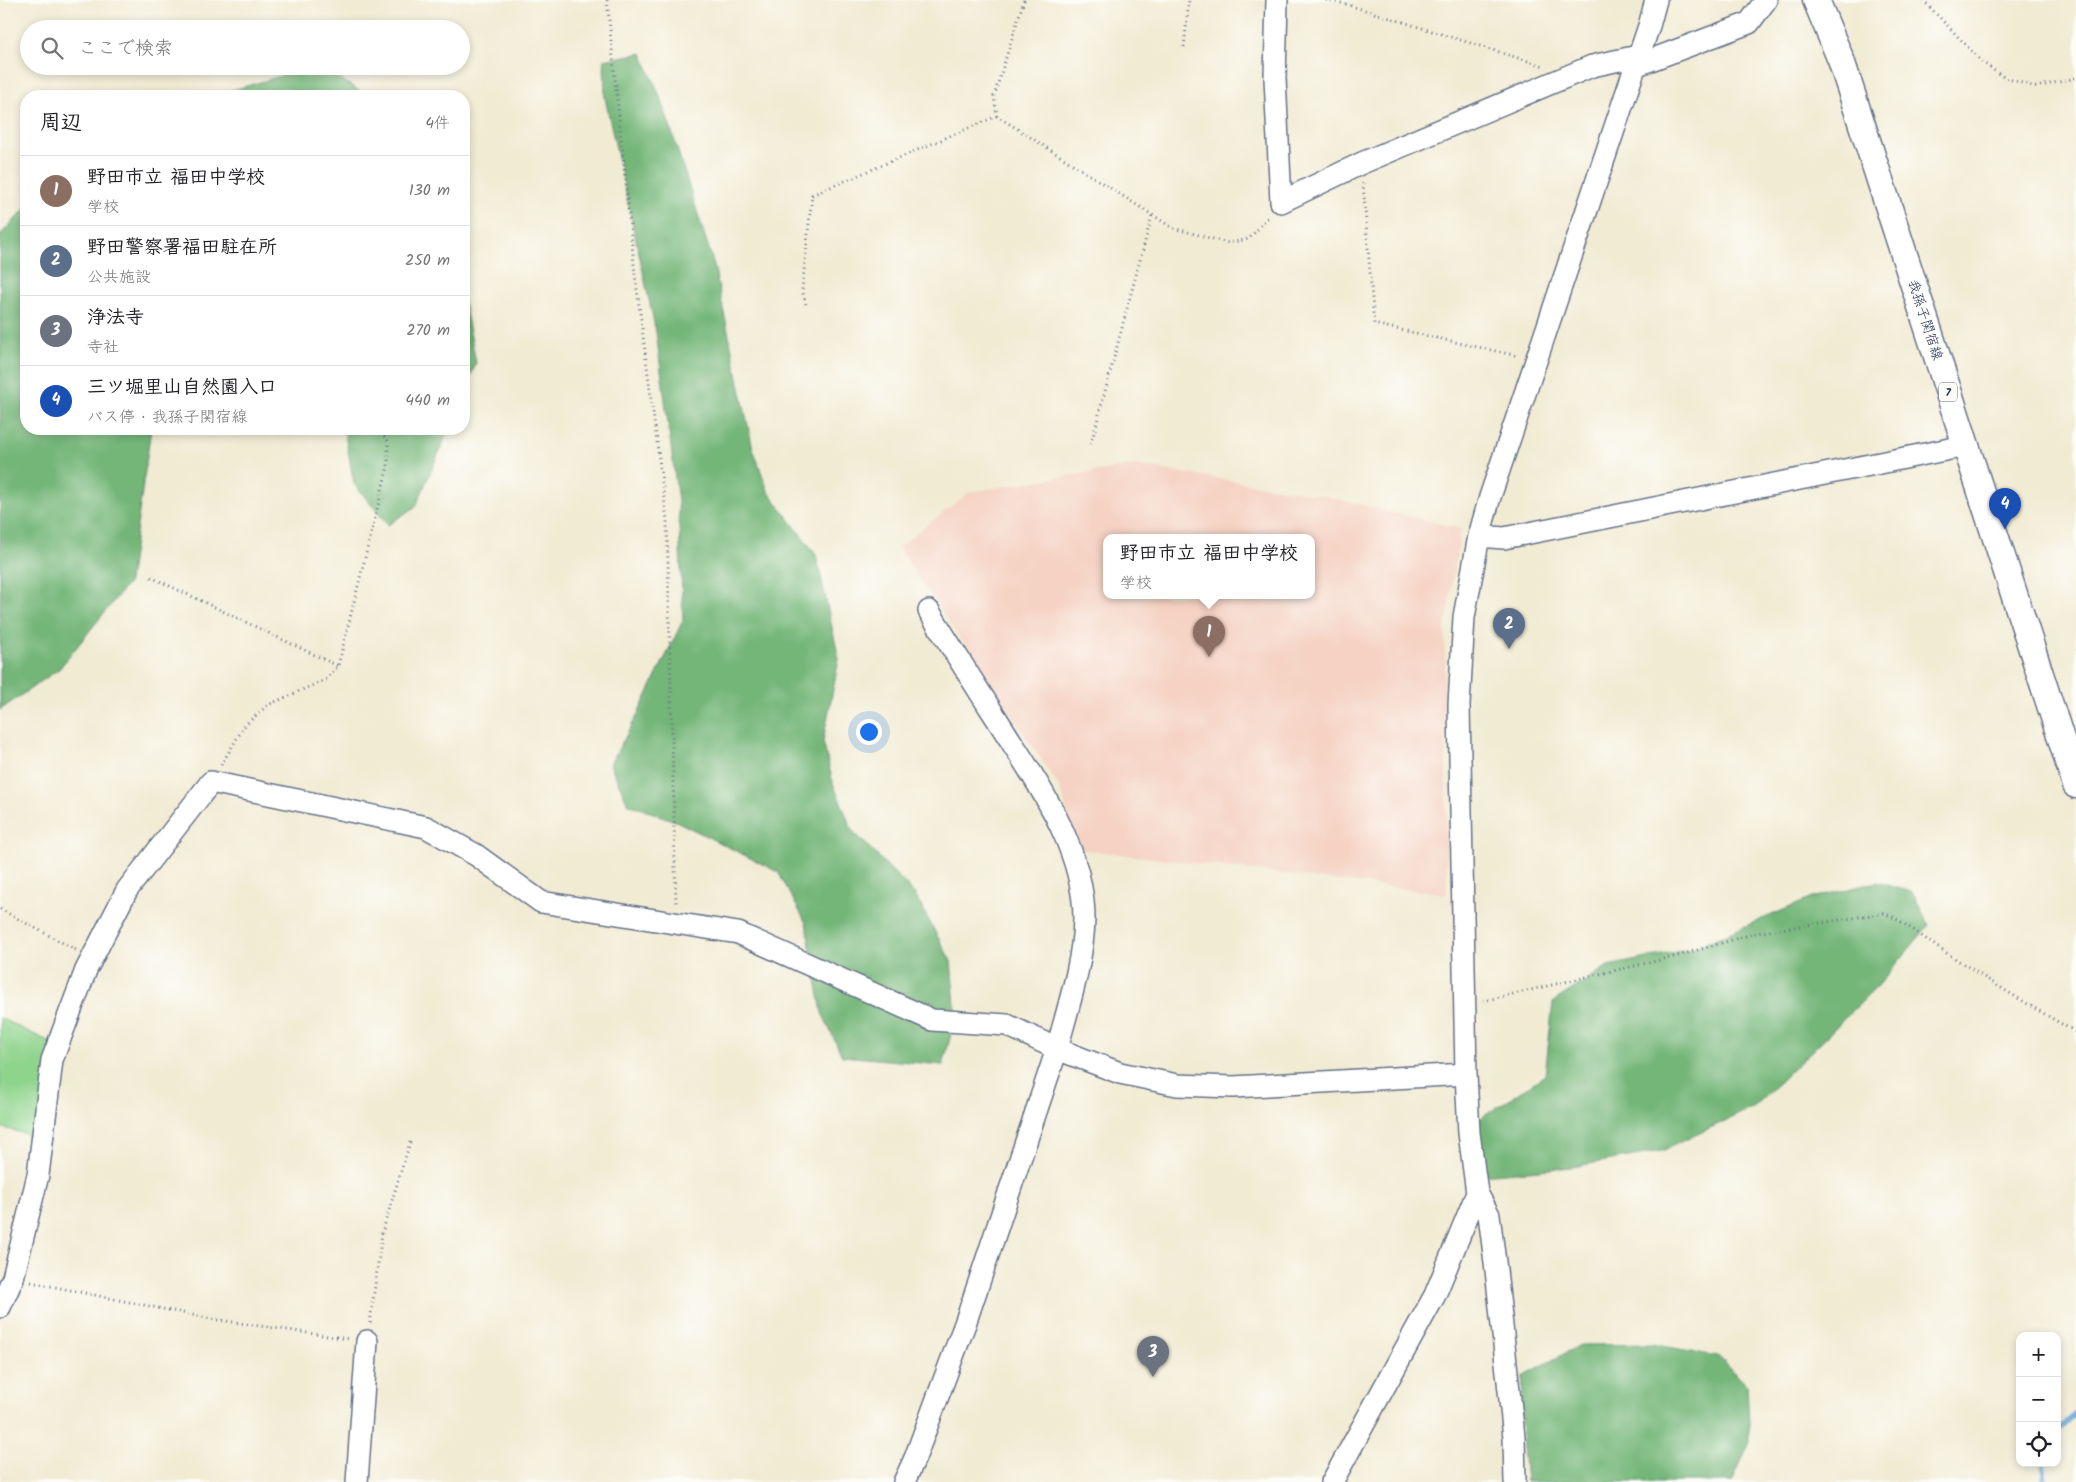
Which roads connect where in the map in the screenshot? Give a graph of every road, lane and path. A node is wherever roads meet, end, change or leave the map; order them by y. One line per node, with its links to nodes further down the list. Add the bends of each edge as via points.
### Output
1 (607, 0): 30 (path, via 635,274 667,520)
2 (1024, 0): 14 (path, via 994,96)
3 (1189, 0): 10 (path)
4 (1277, 0): 16 (street, via 1275,78)
5 (1326, 0): 12 (path)
6 (1656, 0): 11 (street)
7 (1766, 0): 11 (street, via 1748,23)
8 (1816, 0): 22 (main road, 我孫子関宿線 / 7, via 1841,60)
9 (1923, 0): 13 (path, via 1982,62 2005,78 2036,87)
10 (1184, 47)
11 (1636, 61): 12 (street, via 1592,66); 19 (street)
12 (1574, 75): 15 (street)
13 (2076, 78)
14 (996, 116): 17 (path); 18 (path, via 812,195 802,290)
15 (1362, 163): 16 (street); 19 (path, via 1374,324)
16 (1281, 202): 17 (path, via 1249,239 1228,243 1174,228)
17 (1152, 215): 21 (path)
18 (806, 304)
19 (1536, 360): 23 (street)
20 (383, 435): 26 (path, via 388,441 388,466)
21 (1091, 444)
22 (1965, 446): 23 (street, via 1504,538); 28 (main road, 我孫子関宿線 / 7)
23 (1479, 536): 32 (street, via 1464,617 1459,705)
24 (151, 577): 26 (path)
25 (929, 611): 34 (street, via 1039,786 1063,833 1074,865 1082,894 1082,943 1068,1010)
26 (338, 666): 27 (path, via 327,679 268,705 245,725)
27 (211, 782): 30 (street, via 426,827 476,855 541,902); 31 (street, via 128,890)
28 (2076, 785)
29 (0, 909): 31 (path)
30 (677, 924): 34 (street, via 738,933 932,1020 1007,1025)
31 (92, 958): 38 (street, via 52,1060 38,1175)
32 (1465, 1007): 33 (path, via 1553,983 1677,956 1756,933 1884,913 1900,920 2021,1001); 35 (street)
33 (2076, 1032)
34 (1056, 1048): 35 (street, via 1120,1073 1177,1085 1234,1087); 42 (street, via 966,1321)
35 (1466, 1074): 37 (street)
36 (411, 1138): 40 (path, via 382,1233)
37 (1477, 1193): 43 (street, via 1435,1295); 44 (street, via 1489,1215 1514,1437)
38 (13, 1278): 39 (street); 40 (path, via 212,1319)
39 (0, 1307)
40 (367, 1341): 41 (street)
41 (357, 1482)
42 (904, 1482)
43 (1332, 1482)
44 (1515, 1482)

